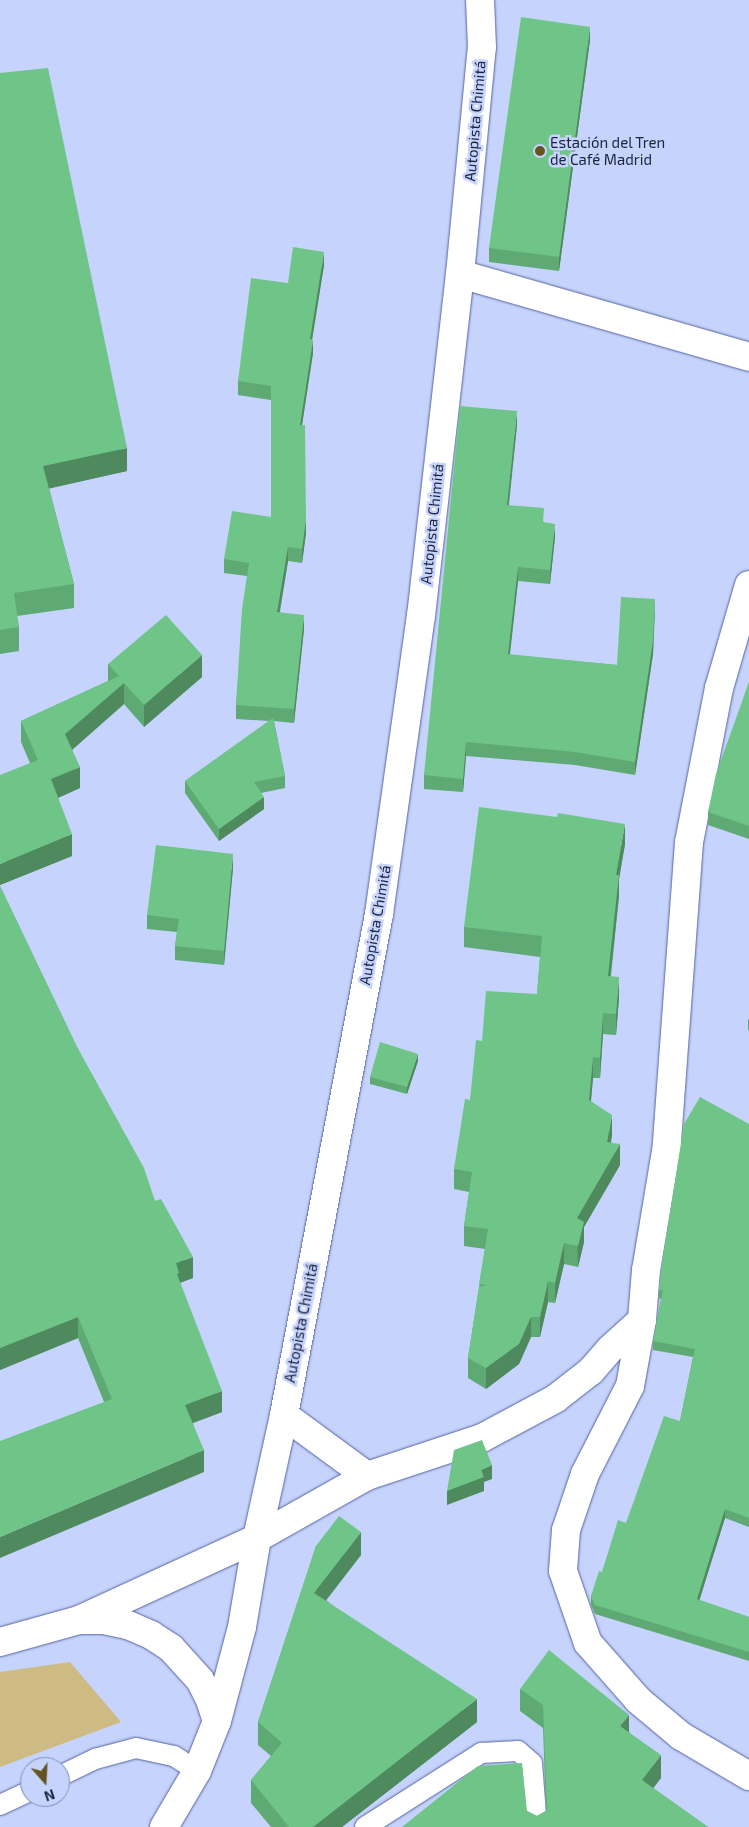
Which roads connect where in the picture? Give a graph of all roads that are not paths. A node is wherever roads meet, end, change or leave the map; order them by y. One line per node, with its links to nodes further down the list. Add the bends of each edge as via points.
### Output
1 (480, 0): 2 (main road, Autopista Chimitá, via 482,47)
2 (460, 274): 3 (main road); 6 (main road, Autopista Chimitá, via 421,616 379,914)
3 (749, 357)
4 (749, 585): 5 (main road, via 719,688 689,842 667,1146 646,1270)
5 (642, 1320): 7 (main road, via 591,1371 555,1399 482,1438); 14 (main road, via 630,1386 585,1474 566,1530 563,1571 588,1643 638,1700 681,1736)
6 (284, 1416): 7 (main road); 8 (main road, Autopista Chimitá)
7 (367, 1476): 8 (main road)
8 (257, 1538): 9 (main road); 11 (main road, Autopista Chimitá, via 242,1627)
9 (79, 1620): 10 (main road); 11 (main road, via 104,1620 128,1626 171,1648 200,1680)
10 (0, 1642)
11 (216, 1721): 13 (main road, Autopista Chimitá)
12 (70, 1771): 13 (lane, via 95,1759 136,1748 174,1756)
13 (196, 1771): 17 (main road, Autopista Chimitá)
14 (749, 1776)
15 (20, 1795): 16 (lane)
16 (0, 1805)
17 (164, 1827)
18 (365, 1827): 19 (lane, via 482,1754 518,1751 532,1762)
19 (537, 1827)

